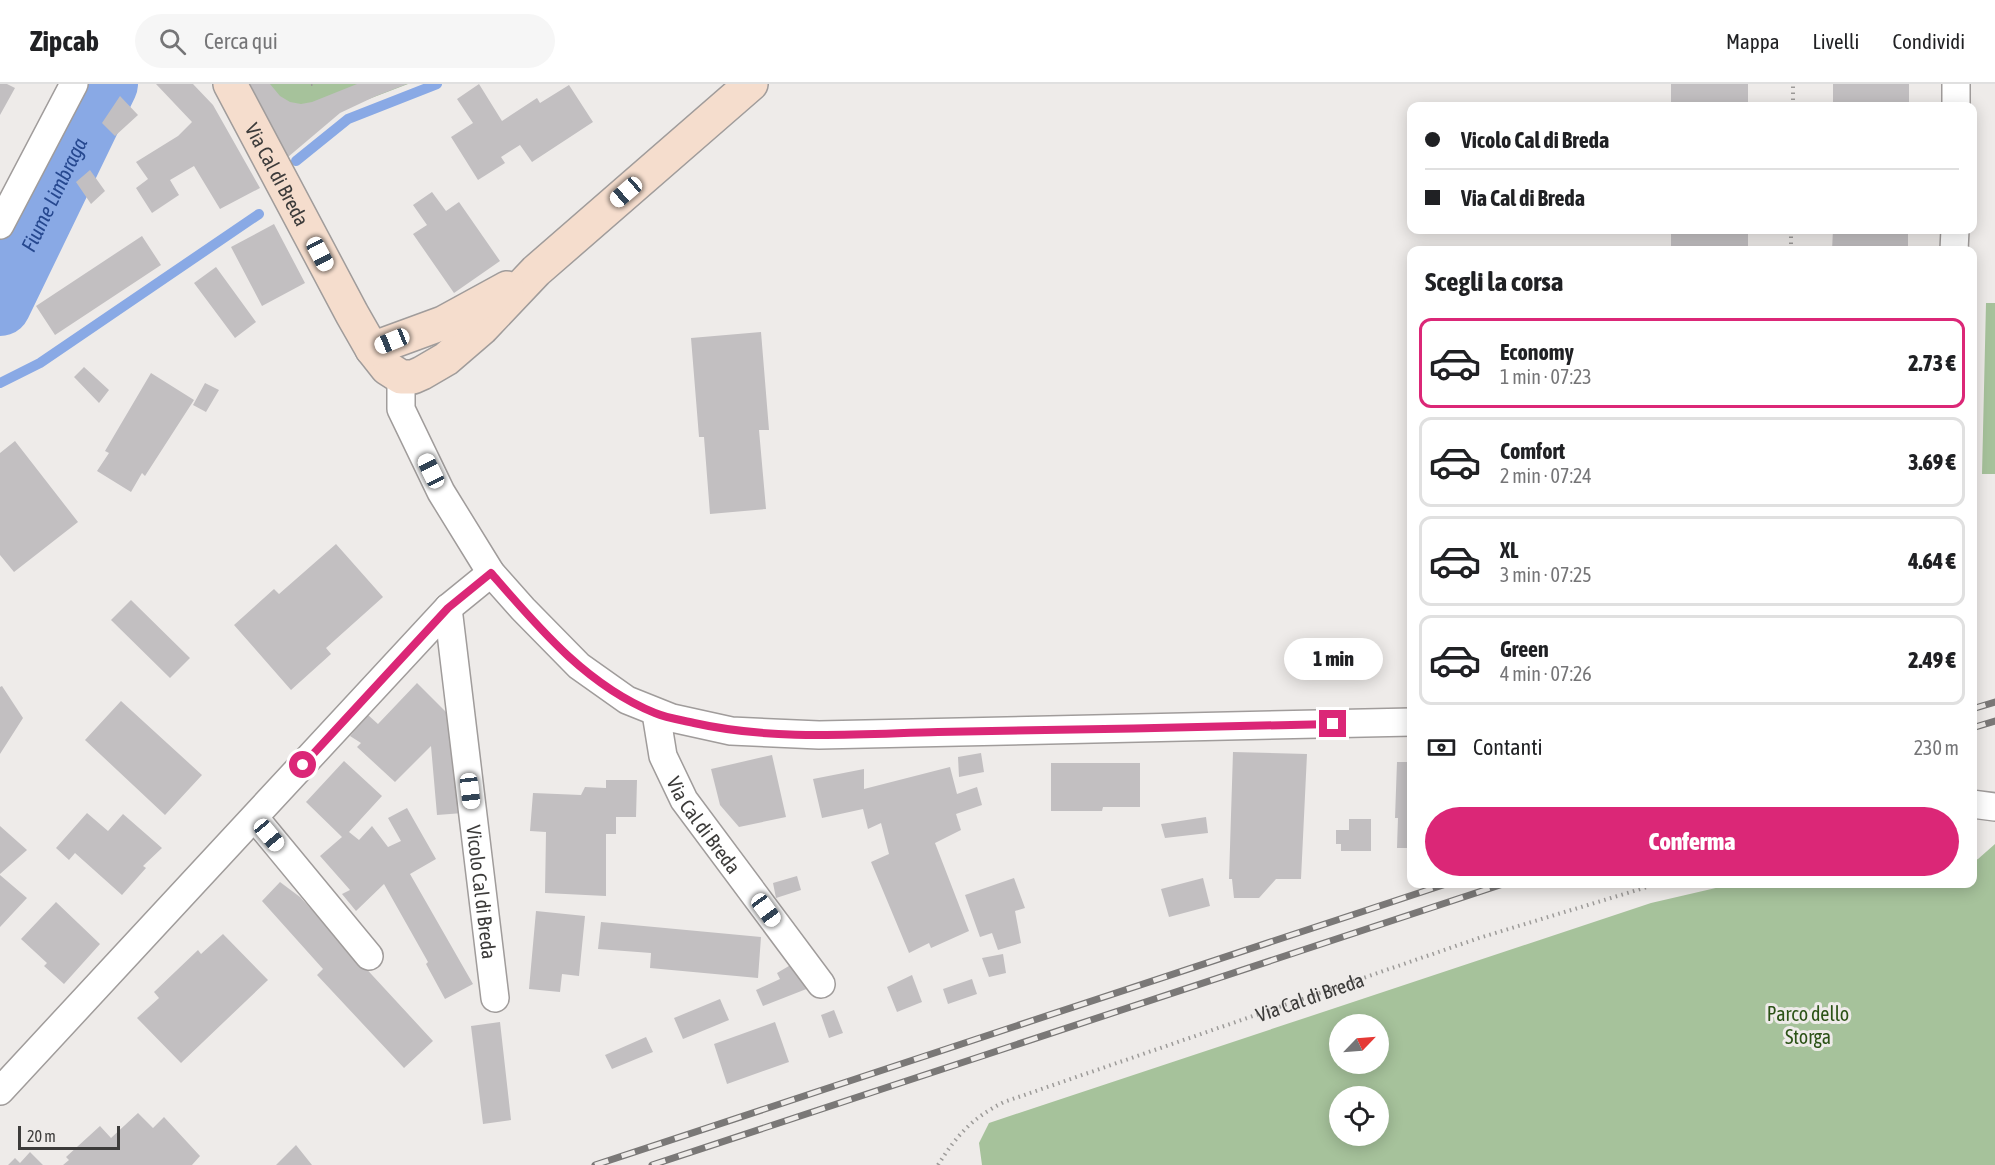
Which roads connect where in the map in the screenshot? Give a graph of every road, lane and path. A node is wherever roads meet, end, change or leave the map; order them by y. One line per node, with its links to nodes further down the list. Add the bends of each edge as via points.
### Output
1 (74, 84): 8 (street)
2 (230, 84): 10 (street, Via Cal di Breda)
3 (751, 84): 9 (street)
4 (1793, 84): 6 (path)
5 (1956, 84): 7 (street)
6 (1793, 102)
7 (1956, 102)
8 (0, 225)
9 (536, 271): 10 (street, via 443,323); 11 (street, via 482,328 446,359 413,377)
10 (372, 349): 11 (street, Via Cal di Breda, via 387,368)
11 (401, 377): 12 (street, via 401,409 441,492)
12 (491, 573): 13 (street); 14 (street, via 579,666 627,700)
13 (448, 608): 18 (street); 22 (street, Vicolo Cal di Breda)
14 (656, 713): 15 (street, via 731,731 819,735); 21 (street, Via Cal di Breda, via 663,756 684,800)
15 (1407, 722)
16 (1977, 805): 17 (street)
17 (1995, 807)
18 (255, 818): 20 (street); 23 (street)
19 (1643, 888): 24 (path, Via Cal di Breda, via 1479,938 1004,1102 968,1125)
20 (369, 956)
21 (821, 984)
22 (495, 998)
23 (0, 1091)
24 (938, 1165)

